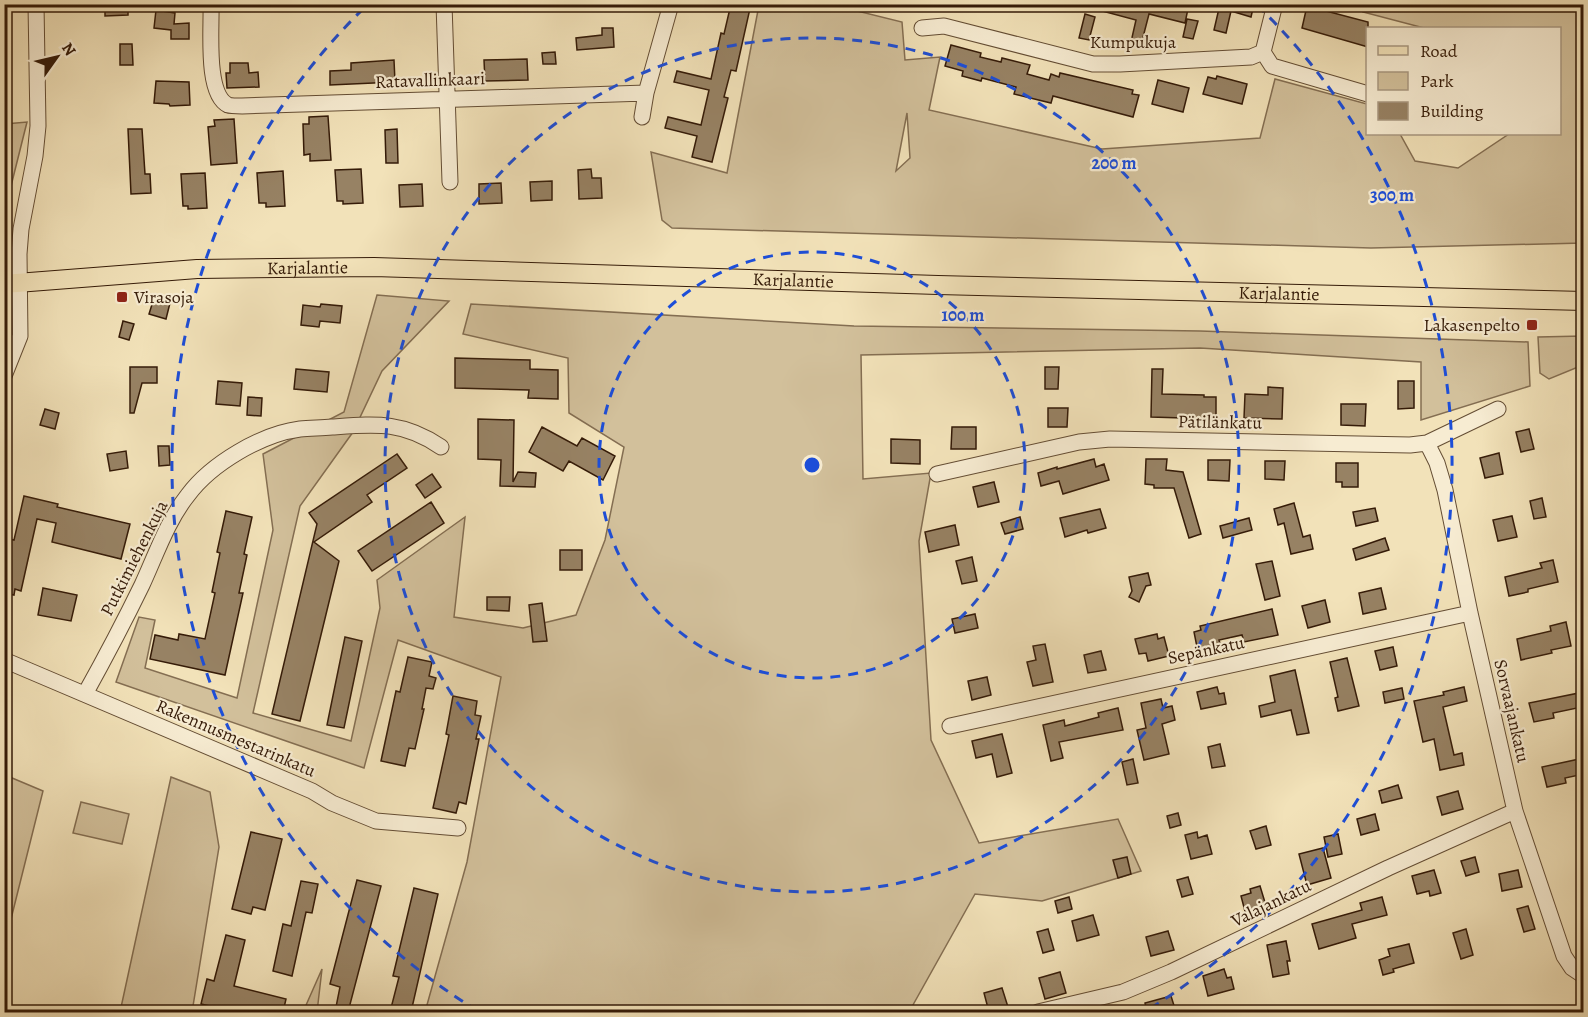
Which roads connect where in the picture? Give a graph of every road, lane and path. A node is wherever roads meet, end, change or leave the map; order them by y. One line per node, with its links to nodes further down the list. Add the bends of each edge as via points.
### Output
1 (36, 4): 13 (street, via 38,126)
2 (211, 4): 10 (street, Ratavallinkaari, via 213,81 217,94 227,104)
3 (444, 4): 10 (street)
4 (670, 4): 8 (street)
5 (1275, 4): 7 (street)
6 (922, 28): 7 (street, Kumpukuja, via 944,26 1093,64 1251,57)
7 (1263, 52): 9 (street, via 1272,66)
8 (646, 93): 10 (street, Ratavallinkaari); 11 (street)
9 (1366, 93)
10 (446, 99): 12 (street)
11 (642, 117)
12 (450, 182)
13 (12, 284): 14 (main road, Karjalantie, via 197,270 374,267); 15 (street, via 20,336)
14 (1584, 301)
15 (4, 376)
16 (1498, 409): 17 (street, Pätilänkatu)
17 (1427, 443): 19 (street, Pätilänkatu, via 1110,439 1079,442); 20 (street, Sorvaajankatu, via 1445,490)
18 (441, 447): 22 (street, Putkimiehenkuja, via 414,431 359,425 299,429 262,440 225,461 188,495 170,524)
19 (937, 474)
20 (1470, 613): 23 (street, Sepänkatu); 24 (street, Sorvaajankatu)
21 (4, 660): 22 (street, Rakennusmestarinkatu)
22 (86, 694): 25 (street, Rakennusmestarinkatu, via 376,821)
23 (950, 726)
24 (1515, 811): 26 (street, Sorvaajankatu, via 1564,956); 27 (street, Valajankatu, via 1172,972 1123,992)
25 (458, 828)
26 (1584, 976)
27 (1038, 1012)

